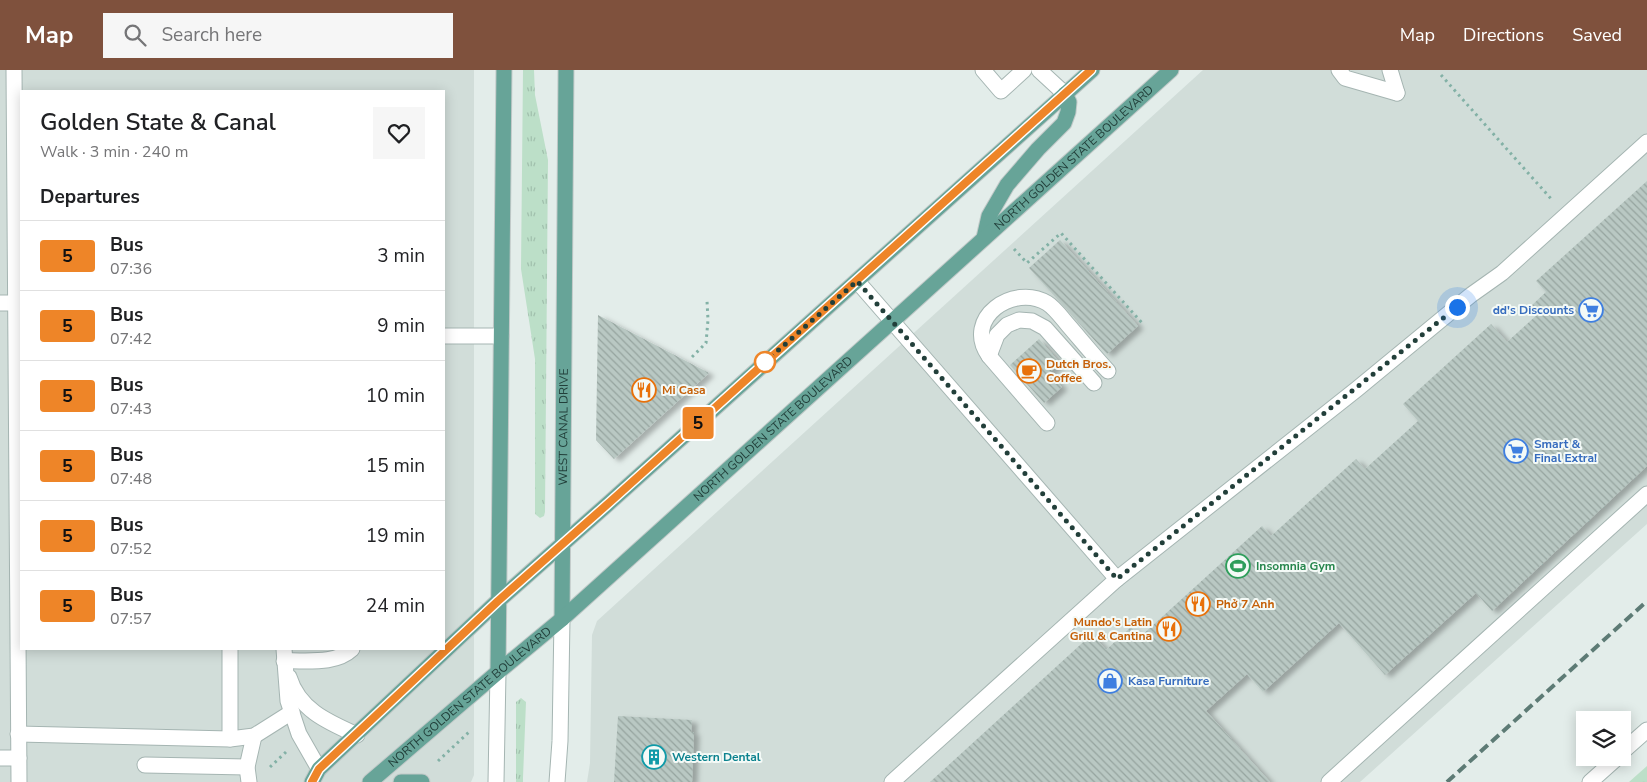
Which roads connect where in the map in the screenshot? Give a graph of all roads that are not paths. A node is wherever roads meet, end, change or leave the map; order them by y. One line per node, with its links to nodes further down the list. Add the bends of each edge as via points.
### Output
1 (14, 70): 15 (street)
2 (504, 70): 19 (main road)
3 (566, 70): 25 (main road, WEST CANAL DRIVE)
4 (983, 70): 5 (street, via 1001,91)
5 (1024, 70)
6 (1039, 70): 11 (street)
7 (1092, 70): 11 (main road)
8 (1171, 70): 13 (main road, NORTH GOLDEN STATE BOULEVARD)
9 (1339, 70): 10 (street, via 1345,78 1397,93)
10 (1390, 70)
11 (1065, 94): 13 (main road, via 1069,102 1064,123 1008,185 989,216); 14 (main road)
12 (1647, 142): 26 (street, via 1502,273)
13 (984, 238): 16 (main road, NORTH GOLDEN STATE BOULEVARD)
14 (857, 281): 16 (street); 25 (main road)
15 (8, 304): 17 (street)
16 (893, 322): 26 (street); 28 (main road, NORTH GOLDEN STATE BOULEVARD)
17 (18, 323): 35 (street)
18 (445, 336): 19 (street)
19 (501, 336): 27 (main road)
20 (989, 356): 21 (street, via 980,338 986,318 1010,299 1034,298 1053,308); 22 (street, via 997,335 1008,325 1019,320 1032,321 1045,328); 23 (street)
21 (1108, 372)
22 (1094, 383)
23 (1048, 423)
24 (1647, 494): 54 (street)
25 (562, 545): 27 (main road); 28 (main road, WEST CANAL DRIVE)
26 (1117, 579): 53 (street)
27 (498, 601): 32 (main road); 36 (main road)
28 (562, 619): 32 (main road, NORTH GOLDEN STATE BOULEVARD); 52 (street, WEST CANAL DRIVE)
29 (230, 650): 38 (street)
30 (351, 650): 31 (street, via 335,658)
31 (284, 655): 33 (street); 36 (street, via 292,688 314,713)
32 (498, 672): 48 (main road, NORTH GOLDEN STATE BOULEVARD); 51 (street)
33 (292, 712): 37 (street); 45 (street)
34 (1647, 730): 39 (street)
35 (18, 734): 38 (street); 41 (street)
36 (357, 735): 45 (main road)
37 (254, 736): 38 (street); 44 (street)
38 (230, 739)
39 (1631, 744)
40 (0, 758): 41 (street)
41 (19, 758): 46 (street)
42 (145, 765): 44 (street)
43 (1608, 766): 55 (street)
44 (247, 767): 47 (street)
45 (316, 775)
46 (19, 782)
47 (249, 782)
48 (370, 782)
49 (401, 782): 50 (main road)
50 (422, 782)
51 (496, 782)
52 (557, 782)
53 (892, 782)
54 (1329, 782)
55 (1590, 782)

